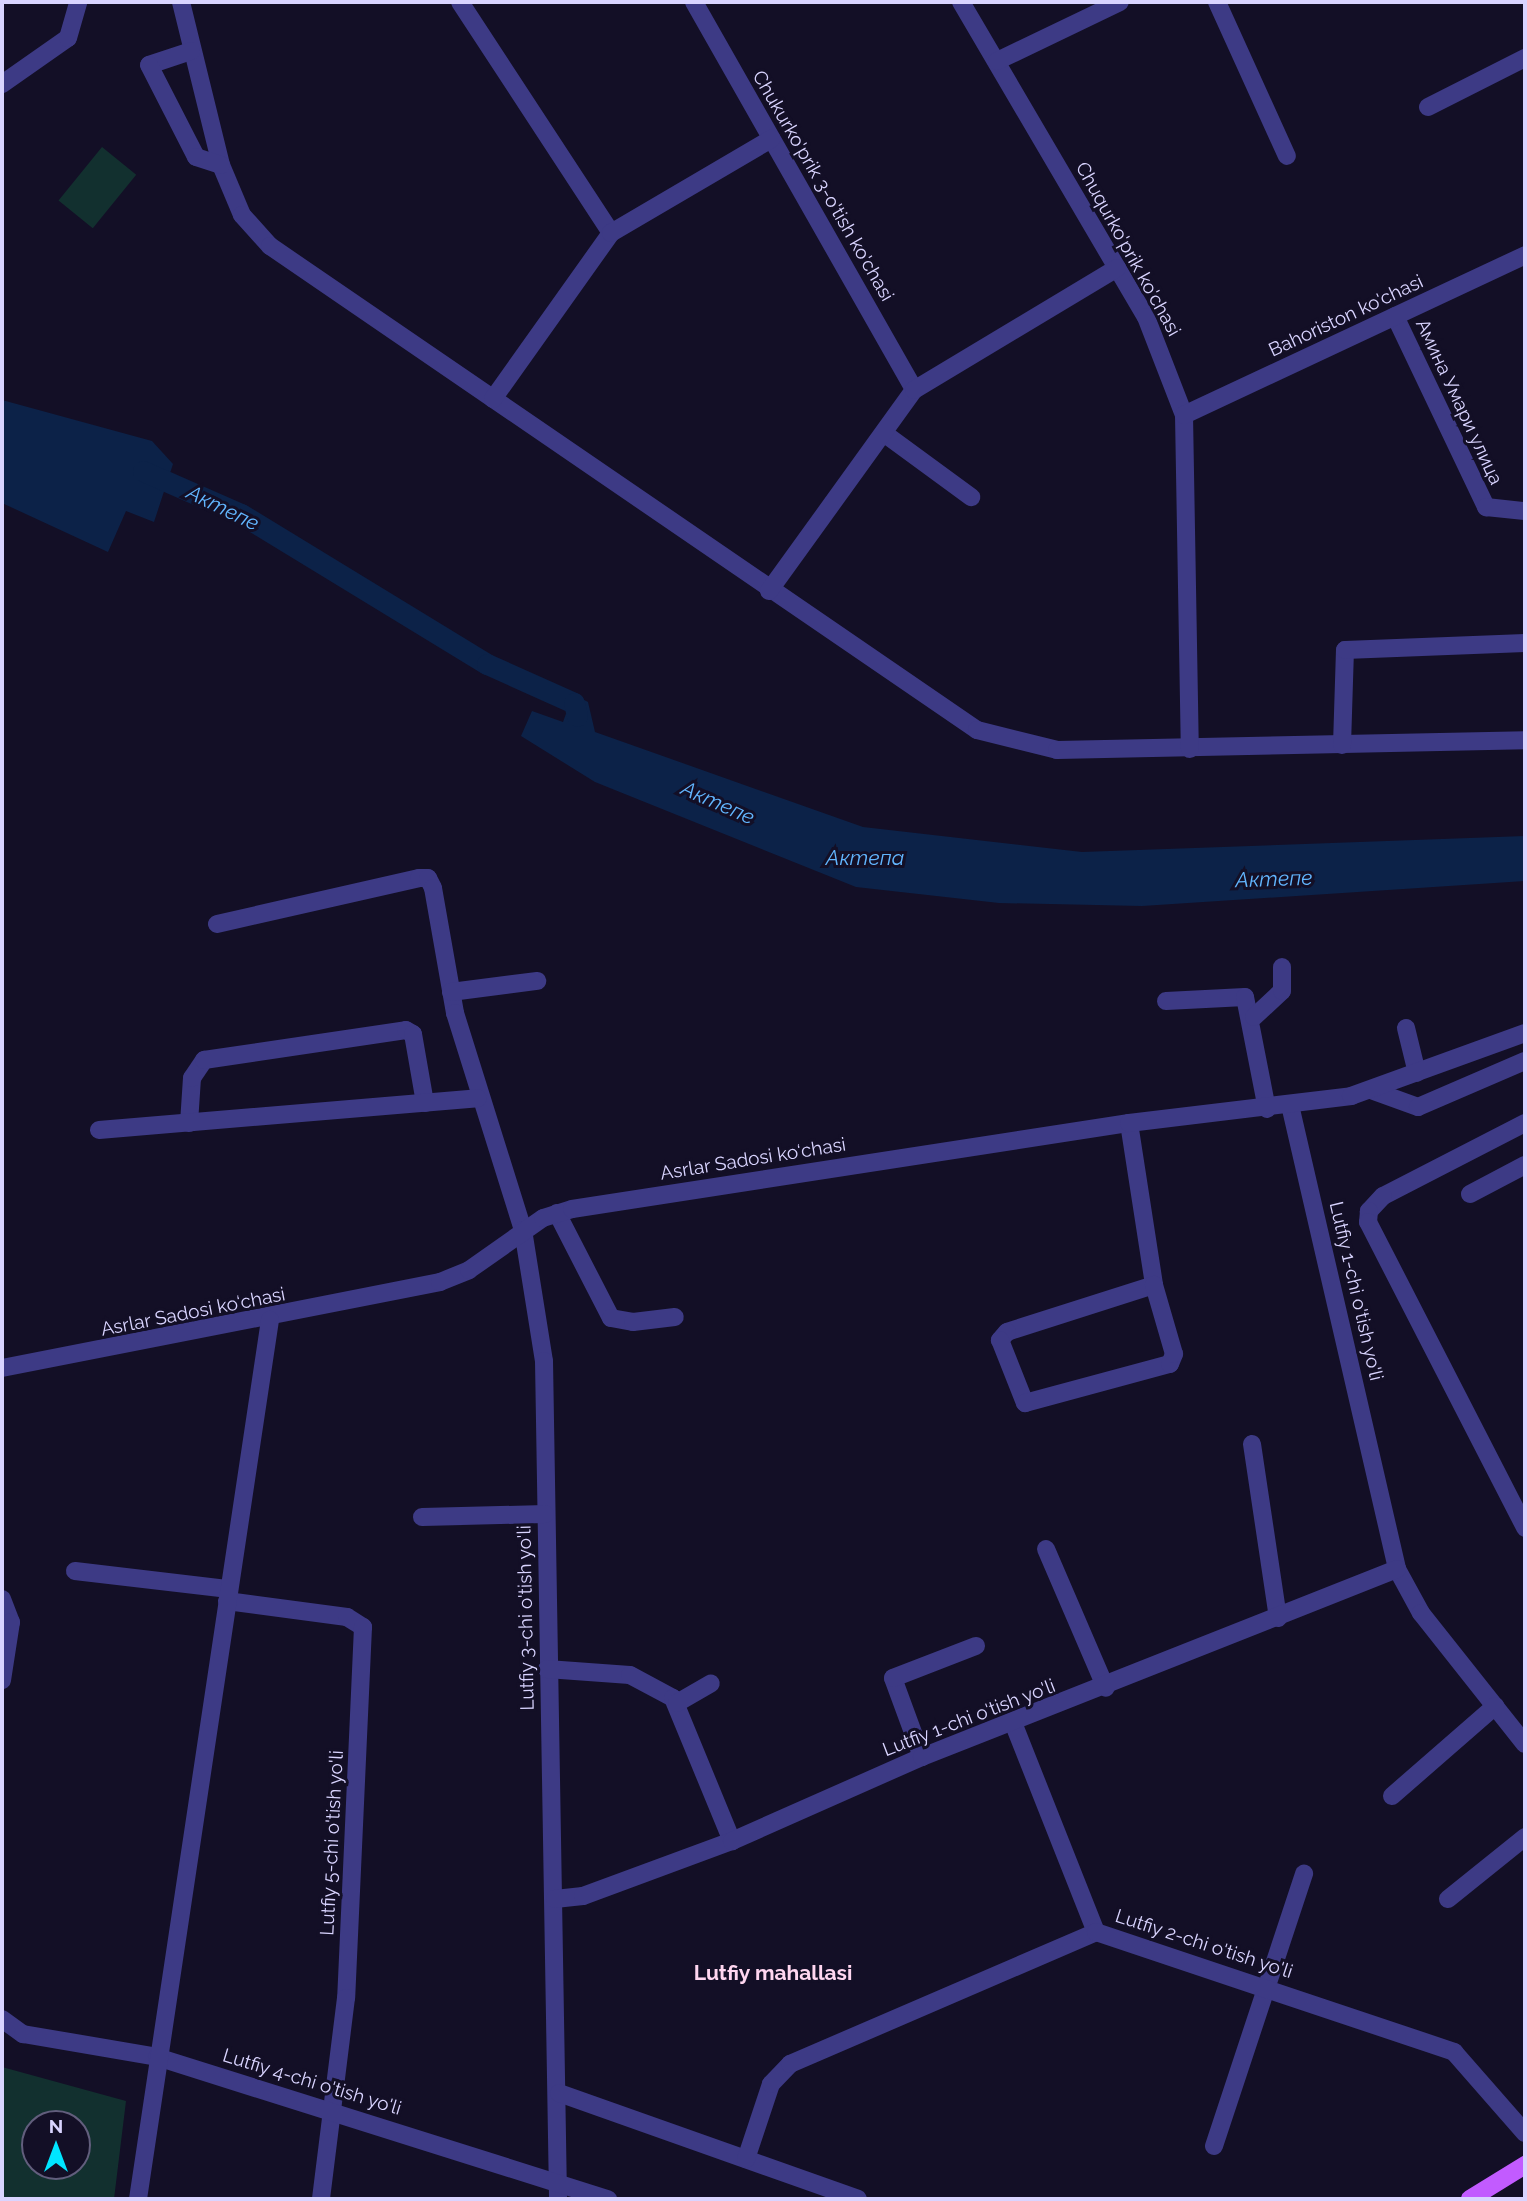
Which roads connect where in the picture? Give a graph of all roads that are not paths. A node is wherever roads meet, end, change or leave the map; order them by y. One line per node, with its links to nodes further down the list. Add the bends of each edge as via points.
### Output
1 (78, 2): 11 (street, via 68,38)
2 (181, 2): 8 (street)
3 (460, 2): 16 (street)
4 (695, 2): 13 (street, Chukurko'prik 3-o'tish ko'chasi)
5 (961, 2): 10 (street, Chuqurko'prik ko'chasi)
6 (1120, 2): 10 (street)
7 (1217, 2): 14 (street)
8 (191, 51): 15 (street); 15 (street, via 149,65 196,157)
9 (1525, 58): 12 (street)
10 (997, 61): 18 (street, Chuqurko'prik ko'chasi)
11 (2, 84)
12 (1428, 107)
13 (771, 139): 16 (street); 20 (street, Chukurko'prik 3-o'tish ko'chasi)
14 (1287, 156)
15 (221, 165): 21 (street, via 242,215 270,246)
16 (611, 233): 21 (street)
17 (1525, 255): 19 (street, Bahoriston ko'chasi)
18 (1117, 268): 20 (street); 22 (street, Chuqurko'prik ko'chasi, via 1168,366)
19 (1395, 316): 22 (street, Bahoriston ko'chasi); 25 (street, Амина Умари улица, via 1486,507)
20 (914, 390): 23 (street)
21 (493, 399): 26 (street)
22 (1184, 415): 30 (street, Chuqurko'prik ko'chasi)
23 (885, 434): 24 (street); 26 (street)
24 (971, 497)
25 (1525, 511)
26 (769, 591): 30 (street, via 990,736 1057,750)
27 (1525, 643): 29 (street, via 1345,650)
28 (1525, 740): 29 (street)
29 (1342, 745): 30 (street)
30 (1190, 749)
31 (216, 924): 34 (street, Lutfiy 3-chi o'tish yo'li, via 428,878)
32 (1282, 967): 36 (street, via 1282,992)
33 (537, 981): 34 (street)
34 (451, 992): 42 (street, Lutfiy 3-chi o'tish yo'li)
35 (1166, 1001): 36 (street, via 1236,994 1245,997)
36 (1254, 1017): 45 (street)
37 (1406, 1028): 40 (street)
38 (1525, 1033): 40 (street, Asrlar Sadosi ko‘chasi)
39 (1525, 1061): 41 (street, via 1418,1107)
40 (1417, 1073): 41 (street, Asrlar Sadosi ko‘chasi)
41 (1371, 1090): 44 (street, Asrlar Sadosi ko‘chasi)
42 (478, 1098): 43 (street); 53 (street, Lutfiy 3-chi o'tish yo'li)
43 (425, 1103): 46 (street); 46 (street, via 413,1034 407,1030 204,1060 192,1078)
44 (1290, 1105): 45 (street, Asrlar Sadosi ko‘chasi); 63 (street, Lutfiy 1-chi o'tish yo'li)
45 (1267, 1109): 47 (street, Asrlar Sadosi ko‘chasi)
46 (189, 1123): 49 (street)
47 (1129, 1123): 52 (street, Asrlar Sadosi ko‘chasi); 54 (street)
48 (1525, 1124): 61 (street, via 1382,1196 1368,1211 1368,1222)
49 (99, 1130)
50 (1525, 1165): 51 (street)
51 (1470, 1194)
52 (557, 1213): 53 (street, Asrlar Sadosi ko‘chasi); 55 (street, via 611,1318 634,1322)
53 (523, 1230): 56 (street, Asrlar Sadosi ko‘chasi, via 455,1276); 59 (street, Lutfiy 3-chi o'tish yo'li, via 544,1361)
54 (1154, 1285): 54 (street, via 1007,1332 1000,1340 1025,1403 1170,1364 1174,1354)
55 (675, 1317)
56 (270, 1320): 57 (street, Asrlar Sadosi ko‘chasi); 65 (street)
57 (2, 1368)
58 (1252, 1444): 67 (street)
59 (545, 1514): 60 (street); 69 (street, Lutfiy 3-chi o'tish yo'li)
60 (422, 1517)
61 (1525, 1528)
62 (1046, 1549): 72 (street)
63 (1397, 1569): 67 (street, Lutfiy 1-chi o'tish yo'li); 74 (street, Lutfiy 1-chi o'tish yo'li, via 1421,1613)
64 (75, 1571): 65 (street)
65 (228, 1595): 87 (street); 89 (street, Lutfiy 5-chi o'tish yo'li, via 347,1617 363,1627 346,1998)
66 (2, 1599): 70 (street, via 11,1622)
67 (1278, 1618): 72 (street, Lutfiy 1-chi o'tish yo'li)
68 (976, 1646): 77 (street, via 893,1678)
69 (547, 1669): 73 (street, via 630,1675); 82 (street, Lutfiy 3-chi o'tish yo'li)
70 (2, 1680)
71 (711, 1683): 73 (street)
72 (1106, 1688): 75 (street, Lutfiy 1-chi o'tish yo'li)
73 (677, 1703): 80 (street)
74 (1494, 1706): 76 (street, Lutfiy 1-chi o'tish yo'li); 78 (street)
75 (1014, 1725): 77 (street, Lutfiy 1-chi o'tish yo'li); 84 (street)
76 (1525, 1744)
77 (922, 1757): 80 (street, Lutfiy 1-chi o'tish yo'li)
78 (1392, 1796)
79 (1525, 1837): 83 (street)
80 (732, 1841): 82 (street, Lutfiy 1-chi o'tish yo'li, via 583,1896)
81 (1304, 1874): 85 (street)
82 (555, 1899): 88 (street, Lutfiy 3-chi o'tish yo'li)
83 (1448, 1899)
84 (1096, 1932): 85 (street, Lutfiy 2-chi o'tish yo'li); 92 (street, Lutfiy 2-chi o'tish yo'li, via 790,2064 771,2084)
85 (1267, 1985): 90 (street, Lutfiy 2-chi o'tish yo'li, via 1454,2052); 91 (street)
86 (2, 2019): 87 (street, Lutfiy 4-chi o'tish yo'li, via 23,2034)
87 (157, 2057): 89 (street, Lutfiy 4-chi o'tish yo'li); 95 (street)
88 (559, 2093): 92 (street); 94 (street, Lutfiy 3-chi o'tish yo'li)
89 (328, 2108): 94 (street, Lutfiy 4-chi o'tish yo'li); 96 (street, Lutfiy 5-chi o'tish yo'li)
90 (1525, 2133)
91 (1214, 2147)
92 (747, 2159): 98 (street)
93 (1525, 2165): 99 (main road)
94 (558, 2190): 97 (street, Lutfiy 4-chi o'tish yo'li)
95 (138, 2199)
96 (321, 2199)
97 (608, 2199)
98 (858, 2199)
99 (1470, 2199)

